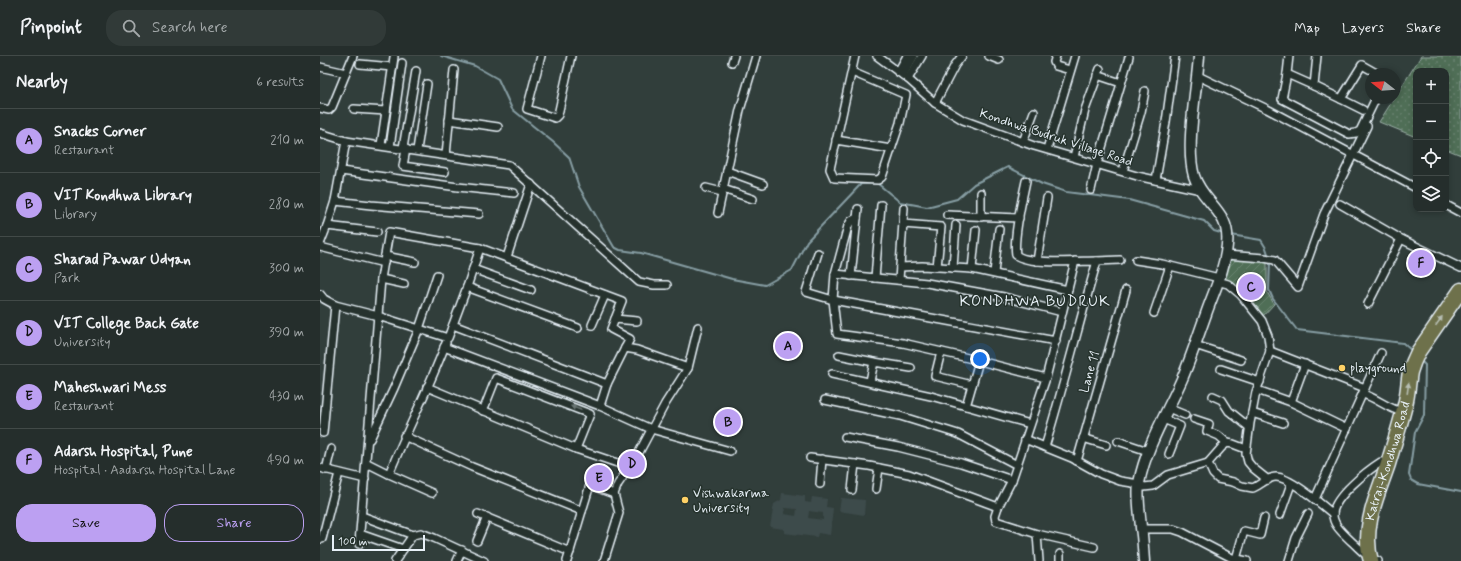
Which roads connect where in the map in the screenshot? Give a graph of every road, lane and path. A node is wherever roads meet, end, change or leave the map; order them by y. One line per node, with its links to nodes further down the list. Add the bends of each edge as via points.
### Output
1 (354, 56): 30 (street)
2 (541, 56): 3 (street, via 527,109 555,118 558,115)
3 (571, 56)
4 (756, 56): 65 (street, via 740,110)
5 (855, 56): 29 (street)
6 (877, 56): 32 (street, Kondhwa Budruk Village Road)
7 (907, 56): 32 (street)
8 (914, 56): 32 (street)
9 (922, 56): 32 (street)
10 (962, 56): 39 (street)
11 (989, 56): 20 (street)
12 (1056, 56): 27 (street, via 1056,66)
13 (1075, 56): 27 (street)
14 (1175, 56): 68 (street)
15 (1199, 56): 33 (street)
16 (1289, 56): 31 (street)
17 (1317, 56): 36 (street)
18 (394, 57): 23 (street)
19 (1129, 57): 34 (street)
20 (999, 60)
21 (402, 63): 55 (street)
22 (360, 64): 23 (street)
23 (392, 67): 44 (street)
24 (320, 68): 30 (street)
25 (1367, 68): 38 (street, via 1362,65)
26 (454, 70): 46 (street)
27 (1070, 70): 58 (street)
28 (416, 71): 56 (street)
29 (852, 72): 51 (street); 57 (street, via 906,95)
30 (346, 73): 41 (street, via 332,107 329,110)
31 (1287, 74): 36 (street); 40 (street, via 1282,100 1349,134 1360,131)
32 (903, 75): 39 (street, Kondhwa Budruk Village Road)
33 (1198, 76): 60 (street); 76 (street, via 1192,124 1192,165)
34 (1121, 83): 62 (street, via 1098,72 1085,110); 63 (street)
35 (427, 84): 59 (street)
36 (1314, 86): 38 (street)
37 (1145, 91): 66 (street)
38 (1342, 99): 43 (street)
39 (935, 103): 53 (street, Kondhwa Budruk Village Road, via 963,120)
40 (1373, 104)
41 (320, 108)
42 (354, 109): 44 (street)
43 (1363, 110)
44 (386, 111): 54 (street)
45 (1034, 112): 53 (street)
46 (449, 120): 48 (street); 61 (street)
47 (1367, 126): 60 (street)
48 (498, 127)
49 (321, 134): 50 (street); 52 (street)
50 (346, 140): 54 (street); 64 (street)
51 (836, 140): 57 (street); 57 (street, via 830,169 834,178 878,180 882,176)
52 (320, 142)
53 (1023, 142): 58 (street, Kondhwa Budruk Village Road)
54 (381, 145): 55 (street)
55 (390, 146): 56 (street)
56 (405, 149): 59 (street); 67 (street, via 403,166)
57 (891, 149)
58 (1047, 149): 62 (street, Kondhwa Budruk Village Road)
59 (417, 150): 61 (street)
60 (1353, 154): 72 (street); 105 (street, via 1324,214 1298,287 1270,259)
61 (446, 155): 70 (street, via 506,163)
62 (1074, 157): 63 (street, Kondhwa Budruk Village Road)
63 (1097, 164): 66 (street, Kondhwa Budruk Village Road); 75 (street)
64 (342, 171): 77 (street); 81 (street)
65 (727, 171): 71 (street); 74 (street)
66 (1123, 171): 68 (street, Kondhwa Budruk Village Road)
67 (445, 172)
68 (1156, 180): 76 (street, Kondhwa Budruk Village Road)
69 (1026, 181): 93 (street)
70 (531, 184): 106 (street); 130 (street, via 639,282)
71 (763, 184)
72 (1413, 186)
73 (706, 188): 74 (street)
74 (722, 190): 80 (street); 87 (street)
75 (1091, 190)
76 (1201, 190): 105 (street, via 1228,228)
77 (514, 193)
78 (982, 193): 91 (street)
79 (1046, 198): 108 (street)
80 (753, 199)
81 (335, 201): 89 (street); 96 (street)
82 (1340, 204): 100 (street)
83 (881, 205): 125 (street)
84 (1449, 207): 88 (street)
85 (904, 208): 94 (street)
86 (858, 209): 92 (street)
87 (718, 213)
88 (1461, 213)
89 (479, 214)
90 (947, 215): 91 (street)
91 (981, 217): 93 (street)
92 (857, 218): 122 (street, via 848,226); 124 (street)
93 (1019, 218): 108 (street, via 1016,255)
94 (903, 224): 115 (street); 116 (street, via 941,227)
95 (956, 225): 117 (street)
96 (327, 226): 99 (street); 101 (street)
97 (999, 229): 121 (street)
98 (976, 230): 120 (street)
99 (377, 232)
100 (1401, 239): 118 (street); 139 (street)
101 (320, 244)
102 (320, 247): 107 (street)
103 (480, 248): 106 (street); 107 (street, via 389,232); 119 (street)
104 (818, 253): 138 (street, via 806,292)
105 (1226, 255): 128 (street)
106 (507, 258): 137 (street)
107 (385, 259): 113 (street); 126 (street)
108 (1037, 260): 111 (street)
109 (1120, 260): 112 (street)
110 (1136, 260): 114 (street)
111 (1075, 261): 112 (street); 133 (street)
112 (1097, 261): 202 (street)
113 (415, 262)
114 (1170, 266): 128 (street); 142 (street)
115 (900, 267): 116 (street); 127 (street)
116 (937, 267): 117 (street)
117 (952, 268): 120 (street)
118 (1461, 268)
119 (473, 269): 131 (street); 132 (street)
120 (972, 269): 121 (street)
121 (994, 273): 133 (street)
122 (835, 274): 124 (street); 138 (street)
123 (437, 276): 150 (street)
124 (851, 276): 125 (street)
125 (876, 278): 127 (street)
126 (381, 279): 129 (street); 143 (street)
127 (899, 280): 141 (street, via 1004,297)
128 (1218, 280): 153 (street); 156 (street, via 1228,284 1241,295 1262,321)
129 (404, 284)
130 (667, 285)
131 (467, 287): 146 (street); 149 (street)
132 (531, 290)
133 (1068, 290): 141 (street)
134 (1126, 290): 196 (street, Lane 11)
135 (1461, 290): 183 (highway, Katraj-Kondhwa Road, one-way to 135, via 1410,372 1416,357)
136 (320, 294): 140 (street)
137 (605, 295): 144 (street, via 622,301); 147 (street)
138 (833, 300): 152 (street); 157 (street, via 837,334 903,343)
139 (1368, 304)
140 (335, 305): 143 (street); 193 (street)
141 (1062, 312): 152 (street)
142 (1154, 313)
143 (378, 316): 150 (street); 199 (street)
144 (615, 319): 145 (street); 155 (street, via 611,330 630,339)
145 (637, 321)
146 (453, 324): 151 (street); 171 (street)
147 (592, 325)
148 (698, 327): 164 (street)
149 (578, 328)
150 (419, 329): 151 (street); 199 (street)
151 (448, 338): 154 (street)
152 (1056, 341): 168 (street)
153 (1195, 345): 160 (street); 181 (street)
154 (444, 347): 173 (street); 179 (street)
155 (625, 348): 164 (street); 171 (street)
156 (1270, 351): 163 (street); 170 (street)
157 (942, 352): 161 (street); 172 (street, via 935,376)
158 (1381, 353): 175 (street)
159 (839, 355): 162 (street)
160 (1241, 360)
161 (979, 361): 168 (street); 172 (street)
162 (874, 362): 165 (street); 169 (street)
163 (1305, 364): 175 (street); 178 (street)
164 (688, 368): 192 (street)
165 (911, 368)
166 (1221, 369): 170 (street)
167 (832, 374): 169 (street)
168 (1046, 378): 189 (street)
169 (870, 381): 180 (street)
170 (1260, 382): 174 (street)
171 (607, 384): 179 (street)
172 (972, 385): 180 (street)
173 (427, 388): 182 (street); 194 (street)
174 (1257, 390): 178 (street); 184 (street)
175 (1364, 391): 183 (street, via 1395,410); 191 (street)
176 (1213, 396): 190 (street, via 1222,400 1229,411)
177 (825, 400): 216 (street, via 900,416 958,434)
178 (1291, 402): 191 (street)
179 (600, 406): 192 (street)
180 (966, 406): 189 (street)
181 (1168, 408): 185 (street); 186 (street)
182 (483, 411): 204 (street); 204 (street, one-way to 182, via 590,414 496,378)
183 (1403, 412): 214 (highway, Katraj-Kondhwa Road)
184 (1252, 413): 188 (street); 190 (street)
185 (1185, 415)
186 (1162, 419): 207 (street); 208 (street, via 1180,426)
187 (1194, 419): 200 (street, via 1209,424 1207,431)
188 (1283, 423)
189 (1030, 424): 197 (street)
190 (1249, 427): 205 (street)
191 (1347, 428): 232 (street)
192 (651, 429): 206 (street); 217 (street)
193 (323, 433)
194 (404, 436): 221 (street); 234 (street, via 472,467)
195 (845, 437): 223 (street, via 961,463)
196 (1083, 438): 201 (street); 211 (street, Lane 11)
197 (1025, 439): 202 (street); 216 (street)
198 (1118, 441): 207 (street)
199 (368, 443): 212 (street)
200 (1227, 443): 205 (street); 213 (street)
201 (1106, 445)
202 (1045, 447): 211 (street)
203 (331, 449): 219 (street)
204 (576, 449): 217 (street)
205 (1246, 449): 224 (street, via 1248,462)
206 (730, 451)
207 (1148, 451): 226 (street)
208 (1169, 454)
209 (810, 458): 210 (street)
210 (822, 460): 215 (street); 225 (street)
211 (1077, 460): 226 (street, via 1104,475)
212 (367, 463): 221 (street); 222 (street)
213 (1208, 463): 224 (street, via 1218,479 1242,486 1253,488); 226 (street, via 1168,475 1153,486 1144,487)
214 (1388, 463): 237 (street, via 1381,462 1353,483); 255 (highway, Katraj-Kondhwa Road, via 1368,530 1368,546)
215 (855, 464): 218 (street); 229 (street)
216 (1017, 465): 223 (street)
217 (629, 467): 231 (street)
218 (879, 468): 228 (street); 233 (street, via 909,474)
219 (323, 469): 220 (street)
220 (339, 473): 222 (street); 246 (street)
221 (389, 474): 230 (street)
222 (365, 479): 239 (street)
223 (1012, 480): 233 (street)
224 (1268, 480): 227 (street, via 1275,477)
225 (820, 484)
226 (1139, 484): 242 (street)
227 (1291, 484): 232 (street); 238 (street)
228 (876, 489)
229 (852, 490)
230 (432, 493)
231 (614, 494): 234 (street, via 590,485); 260 (street, via 619,514)
232 (1315, 499): 237 (street)
233 (998, 507): 244 (street, via 996,521)
234 (582, 511): 252 (street)
235 (478, 514): 240 (street)
236 (1308, 514): 264 (street, via 1296,538)
237 (1333, 514): 255 (street, via 1339,529)
238 (1280, 515)
239 (362, 516): 243 (street); 245 (street)
240 (487, 518): 247 (street); 252 (street)
241 (1264, 518): 254 (street, via 1260,535 1244,531)
242 (1142, 529): 254 (street, via 1173,529); 262 (street)
243 (360, 534): 248 (street); 250 (street)
244 (1037, 534): 249 (street); 261 (street)
245 (412, 535): 250 (street); 251 (street, via 421,533)
246 (322, 539)
247 (477, 541)
248 (359, 544)
249 (1094, 547)
250 (403, 548): 256 (street)
251 (462, 550): 253 (street); 257 (street)
252 (570, 552): 259 (street)
253 (474, 559): 258 (street)
254 (1236, 559): 263 (street)
255 (1373, 560)
256 (395, 561)
257 (457, 561)
258 (484, 561)
259 (567, 561)
260 (604, 561)
261 (1039, 561)
262 (1144, 561)
263 (1247, 561)
264 (1289, 561)

